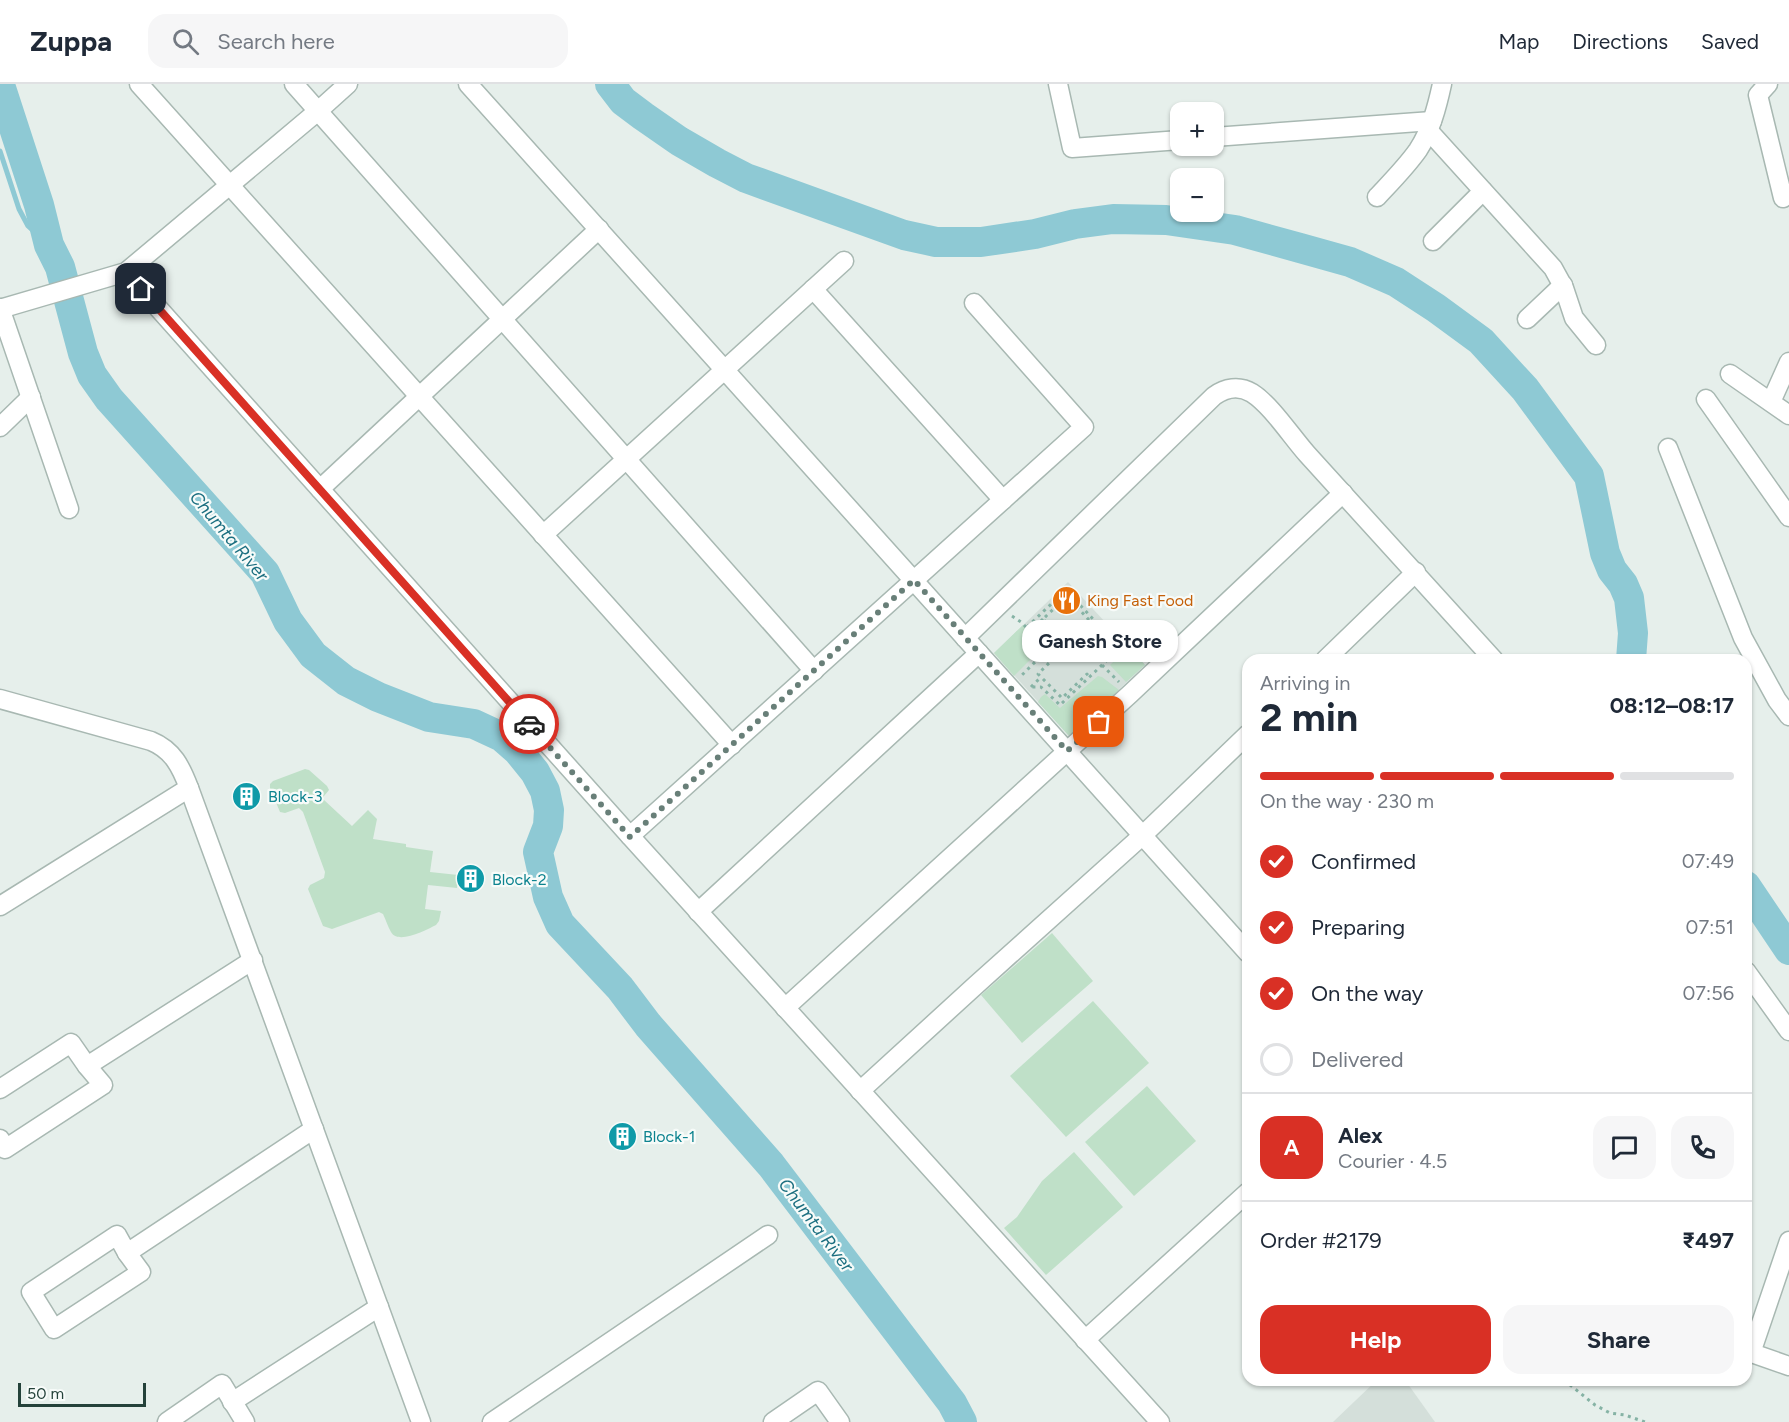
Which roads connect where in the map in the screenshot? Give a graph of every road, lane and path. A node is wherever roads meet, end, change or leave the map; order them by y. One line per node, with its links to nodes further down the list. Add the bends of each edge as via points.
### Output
1 (139, 84): 12 (street)
2 (294, 84): 8 (street)
3 (348, 84): 8 (street)
4 (468, 84): 16 (street)
5 (1058, 84): 11 (street, via 1072,148)
6 (1442, 84): 9 (street)
7 (1768, 84): 15 (street, via 1758,95)
8 (318, 111): 12 (street); 24 (street)
9 (1430, 126): 10 (street); 13 (street); 14 (street, via 1419,149)
10 (1224, 136)
11 (1170, 141)
12 (230, 185): 19 (street); 30 (street)
13 (1483, 191): 17 (street); 20 (street, via 1553,268)
14 (1377, 197)
15 (1783, 198)
16 (599, 229): 24 (street); 28 (street)
17 (1433, 241)
18 (844, 261): 21 (street)
19 (126, 272): 23 (street); 38 (street)
20 (1563, 285): 25 (street); 26 (street, via 1574,318)
21 (813, 289): 28 (street); 40 (street)
22 (974, 303): 40 (street, via 1084,427)
23 (0, 309): 31 (street)
24 (502, 319): 30 (street); 37 (street)
25 (1527, 319)
26 (1596, 345)
27 (1789, 362): 33 (street)
28 (724, 369): 37 (street); 45 (street)
29 (1730, 374): 33 (street)
30 (419, 396): 38 (street); 43 (street)
31 (31, 397): 35 (street); 41 (street)
32 (1706, 399): 42 (street)
33 (1771, 402): 34 (street)
34 (1789, 415)
35 (0, 427)
36 (1668, 448): 62 (street, via 1743,638)
37 (627, 459): 43 (street); 57 (street)
38 (320, 489): 70 (street)
39 (1343, 493): 44 (street); 50 (street, via 1258,398 1243,389 1223,390); 61 (street)
40 (1003, 500): 45 (street)
41 (69, 509)
42 (1789, 517)
43 (543, 535): 66 (street)
44 (1416, 572): 54 (street); 55 (street)
45 (914, 580): 50 (street); 57 (street)
46 (1068, 595): 47 (path); 48 (path); 49 (path, via 1066,590 1027,627); 56 (path, via 1120,648)
47 (1043, 619): 49 (path); 51 (path, via 1059,636)
48 (1089, 620)
49 (1030, 631): 52 (path)
50 (965, 638): 53 (street)
51 (1058, 649): 52 (path); 58 (path, via 1058,654 1038,674)
52 (1048, 650): 60 (path, via 1021,676)
53 (980, 653): 67 (street); 72 (street)
54 (1331, 654)
55 (1489, 654)
56 (1102, 666): 59 (path); 61 (path)
57 (814, 670): 66 (street)
58 (1041, 677): 59 (path, via 1062,698 1086,674); 60 (path)
59 (1089, 677): 60 (path, via 1060,705 1041,687)
60 (1031, 687)
61 (1130, 694): 67 (street)
62 (1783, 698): 64 (street)
63 (0, 699): 68 (street, via 160,745 174,756)
64 (1789, 716)
65 (1242, 740): 69 (street)
66 (732, 745): 70 (street)
67 (1067, 751): 69 (street); 76 (street)
68 (189, 788): 71 (street); 74 (street)
69 (1143, 835): 73 (street); 80 (street)
70 (630, 837): 72 (street)
71 (0, 906)
72 (698, 912): 76 (street)
73 (1242, 946)
74 (253, 960): 78 (street); 81 (street)
75 (1752, 979): 77 (street)
76 (785, 1008): 80 (street)
77 (1789, 1031)
78 (87, 1066): 79 (street, via 71,1043); 82 (street, via 103,1085 5,1149)
79 (0, 1089)
80 (860, 1091): 88 (street)
81 (314, 1129): 86 (street); 87 (street)
82 (0, 1140)
83 (1242, 1197): 88 (street)
84 (768, 1235): 94 (street)
85 (1789, 1241): 89 (street)
86 (127, 1253): 86 (street, via 141,1272 54,1329 31,1292 117,1235)
87 (379, 1307): 93 (street); 97 (street)
88 (1085, 1340): 100 (street)
89 (1752, 1344)
90 (1752, 1353): 91 (street)
91 (1789, 1366)
92 (1571, 1386): 101 (path, via 1610,1413)
93 (232, 1402): 95 (street, via 222,1384); 96 (street)
94 (499, 1420)
95 (166, 1422)
96 (245, 1422)
97 (421, 1422)
98 (773, 1422): 99 (street, via 818,1391)
99 (840, 1422)
100 (1160, 1422)
101 (1645, 1422)

